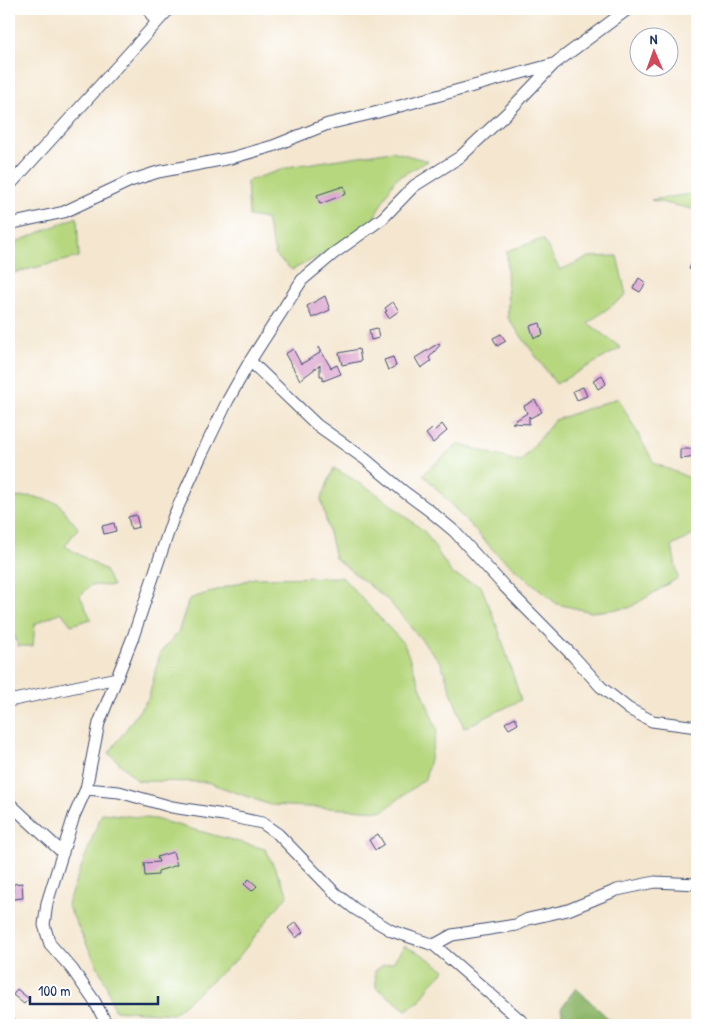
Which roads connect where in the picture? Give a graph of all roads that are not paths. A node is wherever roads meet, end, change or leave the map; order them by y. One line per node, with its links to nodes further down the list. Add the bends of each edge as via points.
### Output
1 (148, 9): 4 (street)
2 (169, 9): 4 (street)
3 (628, 9): 5 (street)
4 (156, 22): 6 (street)
5 (554, 64): 7 (street, via 328,124 273,146 231,158 158,172 130,181 64,212); 8 (street, via 460,157 414,186 383,218 302,280)
6 (9, 186)
7 (9, 224)
8 (250, 361): 9 (street, via 228,400 173,518); 11 (street, via 317,424 454,531 600,688 652,721)
9 (117, 678): 10 (street); 12 (street, via 99,723)
10 (9, 700)
11 (697, 727)
12 (86, 789): 14 (street); 16 (street, via 118,792 172,808 262,823 278,834 354,909 392,931)
13 (9, 803): 14 (street)
14 (63, 853): 19 (street, via 47,903 44,925 50,944 72,969)
15 (697, 884): 16 (street, via 655,882 626,888 516,925 452,935)
16 (434, 946): 20 (street)
17 (9, 1022): 18 (street)
18 (12, 1025)
19 (107, 1025)
20 (526, 1025)

